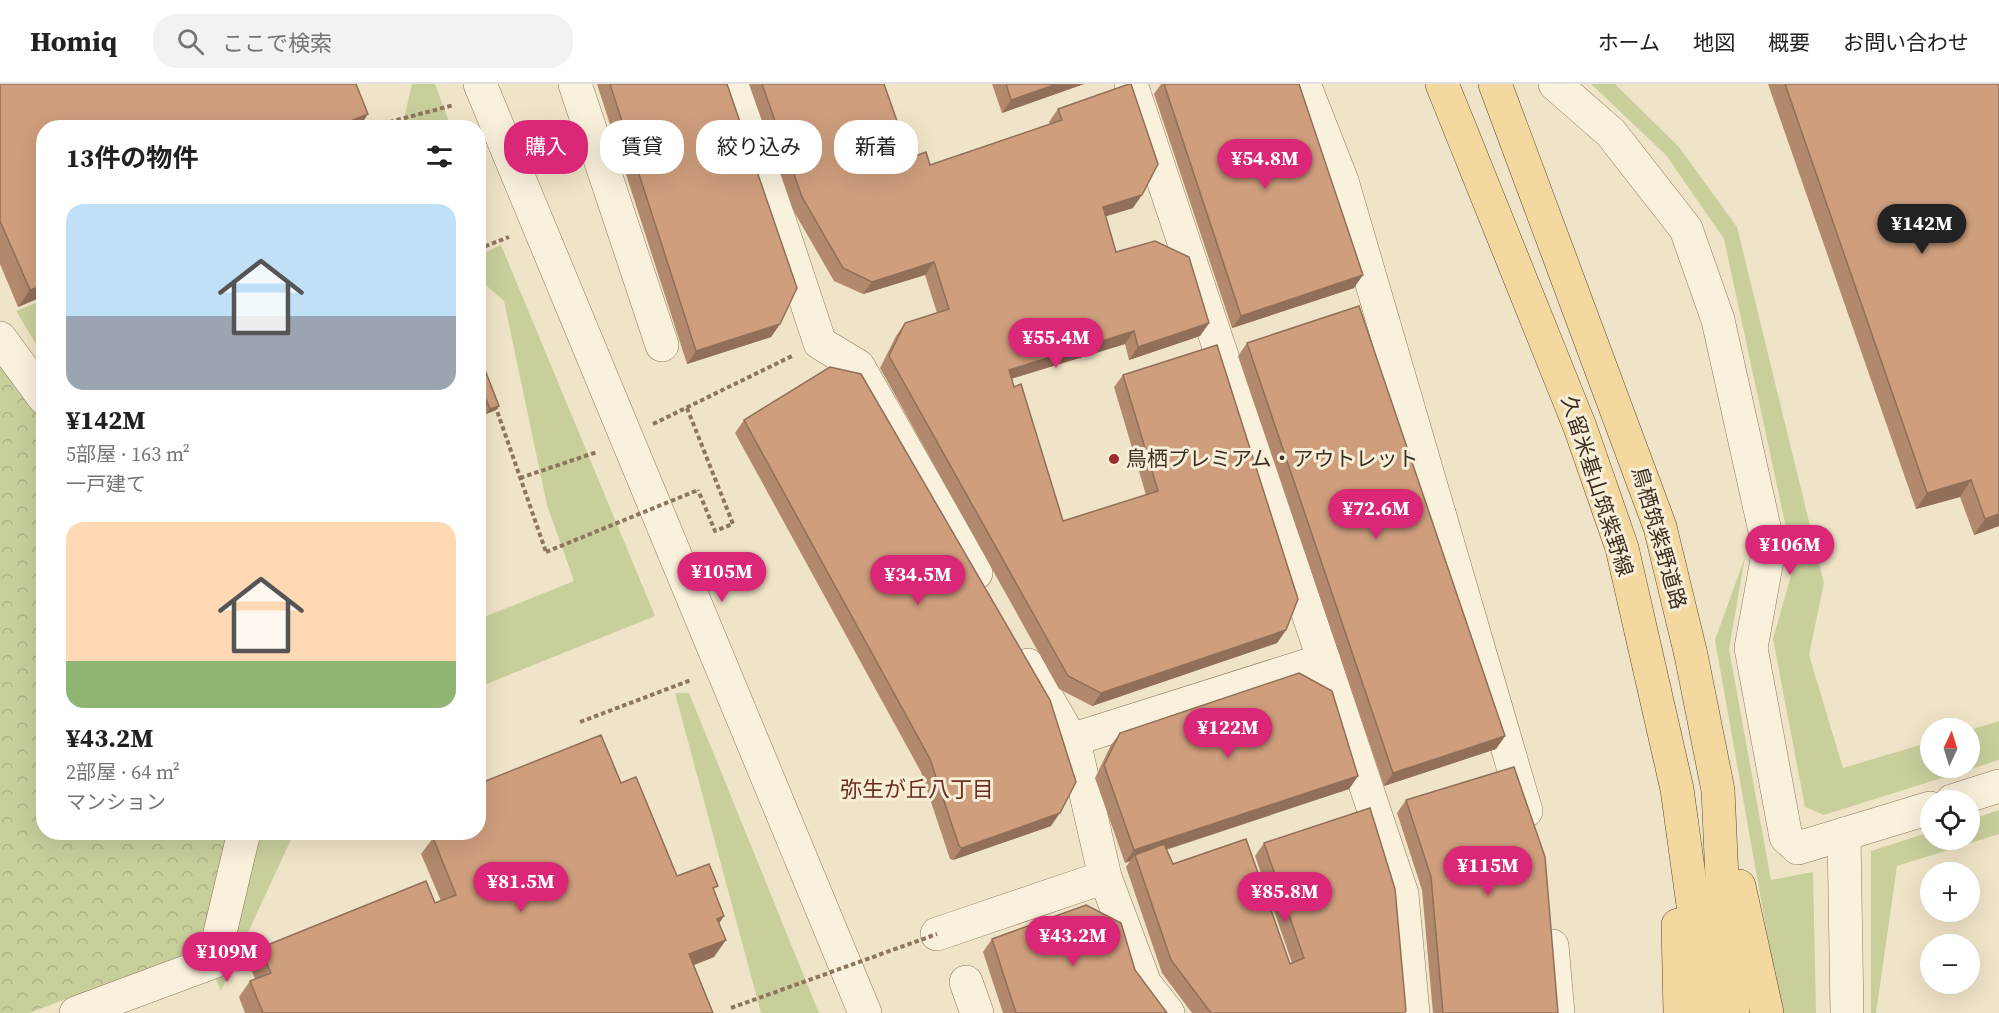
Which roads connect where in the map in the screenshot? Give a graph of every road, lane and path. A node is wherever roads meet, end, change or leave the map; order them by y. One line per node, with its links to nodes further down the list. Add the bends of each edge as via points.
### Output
1 (480, 84): 42 (street)
2 (575, 84): 15 (street)
3 (734, 84): 14 (street)
4 (1131, 84): 24 (street)
5 (1304, 84): 34 (street, via 1342,181)
6 (1442, 84): 29 (main road, 久留米基山筑紫野線, via 1580,427 1622,548)
7 (1495, 84): 30 (main road, 鳥栖筑紫野道路, via 1660,527)
8 (1555, 84): 33 (street, via 1611,133 1686,229 1718,320 1769,549 1751,648 1786,837 1798,848)
9 (454, 105): 10 (path)
10 (397, 120)
11 (509, 237): 12 (path)
12 (486, 246)
13 (0, 338): 16 (street)
14 (820, 343): 18 (path); 22 (street, via 858,366)
15 (662, 345)
16 (36, 387)
17 (494, 402): 21 (path)
18 (687, 408): 19 (path); 21 (path, bridge, via 733,524 715,531 698,490 546,552)
19 (653, 424)
20 (597, 452): 21 (path)
21 (520, 478)
22 (988, 595)
23 (1012, 636): 27 (street)
24 (1324, 660): 27 (street); 45 (street, via 1402,894)
25 (691, 680): 26 (path)
26 (580, 722)
27 (1071, 740): 36 (street)
28 (1999, 786): 31 (street)
29 (1677, 789): 47 (main road); 48 (main road, 久留米基山筑紫野線)
30 (1718, 790): 49 (main road, 鳥栖筑紫野道路); 50 (main road)
31 (1980, 792)
32 (1920, 811): 33 (street)
33 (1844, 834): 51 (street)
34 (1535, 838)
35 (242, 840): 41 (street, via 213,962)
36 (1105, 877): 38 (street); 44 (street, via 1145,984)
37 (1549, 919): 46 (street)
38 (937, 934): 40 (path, bridge)
39 (966, 982): 43 (street)
40 (730, 1008)
41 (76, 1013)
42 (865, 1013)
43 (977, 1013)
44 (1168, 1013)
45 (1413, 1013)
46 (1558, 1013)
47 (1680, 1013)
48 (1708, 1013)
49 (1733, 1013)
50 (1767, 1013)
51 (1847, 1013)

